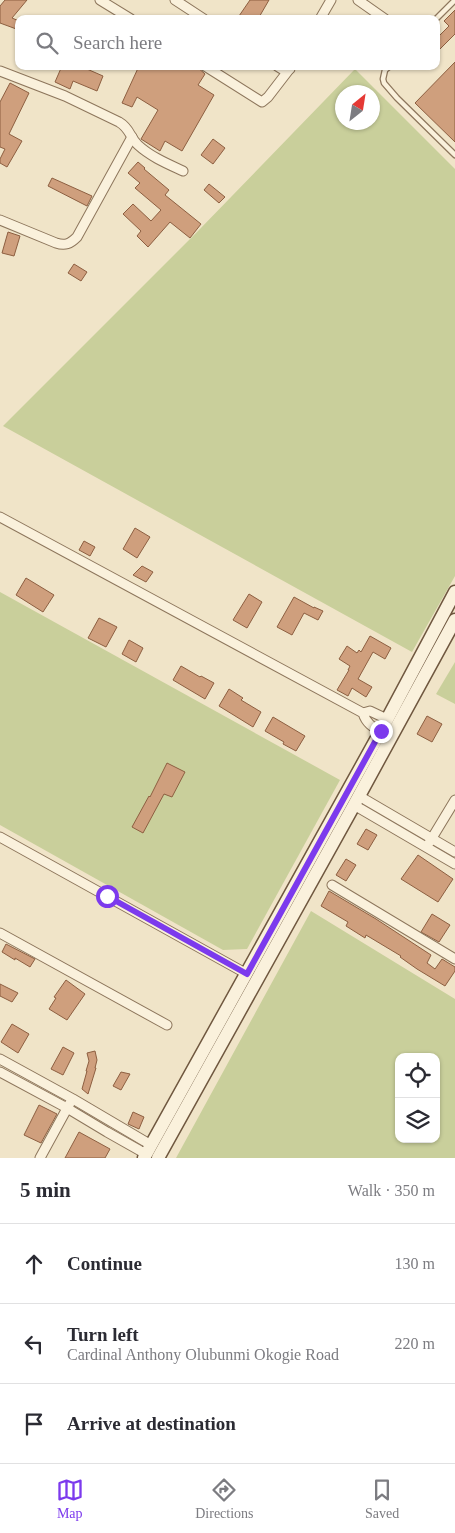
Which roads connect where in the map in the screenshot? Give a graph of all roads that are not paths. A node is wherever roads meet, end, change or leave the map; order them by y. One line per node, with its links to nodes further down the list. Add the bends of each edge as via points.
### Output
1 (100, 0): 6 (street)
2 (175, 0): 7 (street)
3 (331, 0): 8 (street)
4 (358, 0): 9 (street)
5 (454, 0): 10 (lane)
6 (124, 15)
7 (198, 15)
8 (322, 15)
9 (379, 15)
10 (440, 15)
11 (211, 70): 12 (street, via 262,102)
12 (288, 70)
13 (385, 70): 16 (lane, via 384,83)
14 (0, 71): 15 (street, via 65,96 119,122 126,126)
15 (132, 137): 17 (street, via 155,157); 18 (street, via 77,237 70,244 63,246)
16 (455, 156)
17 (183, 171)
18 (0, 220)
19 (0, 517): 22 (street)
20 (455, 592): 23 (street)
21 (455, 620): 26 (street)
22 (363, 713): 23 (street, via 370,711); 24 (street, via 371,726)
23 (387, 719): 24 (street)
24 (381, 731): 35 (street)
25 (455, 800): 28 (street)
26 (357, 801): 28 (street); 29 (street); 39 (street)
27 (0, 837): 35 (street)
28 (432, 839): 29 (street); 30 (street)
29 (427, 848): 31 (street)
30 (455, 852)
31 (455, 864)
32 (332, 885): 34 (street)
33 (0, 932): 36 (street)
34 (455, 959)
35 (247, 974): 39 (street)
36 (167, 1025)
37 (0, 1059): 40 (street)
38 (0, 1072): 41 (street)
39 (186, 1095): 42 (street)
40 (73, 1099): 41 (street); 42 (street)
41 (67, 1108): 42 (street); 43 (street)
42 (150, 1154)
43 (40, 1158)

